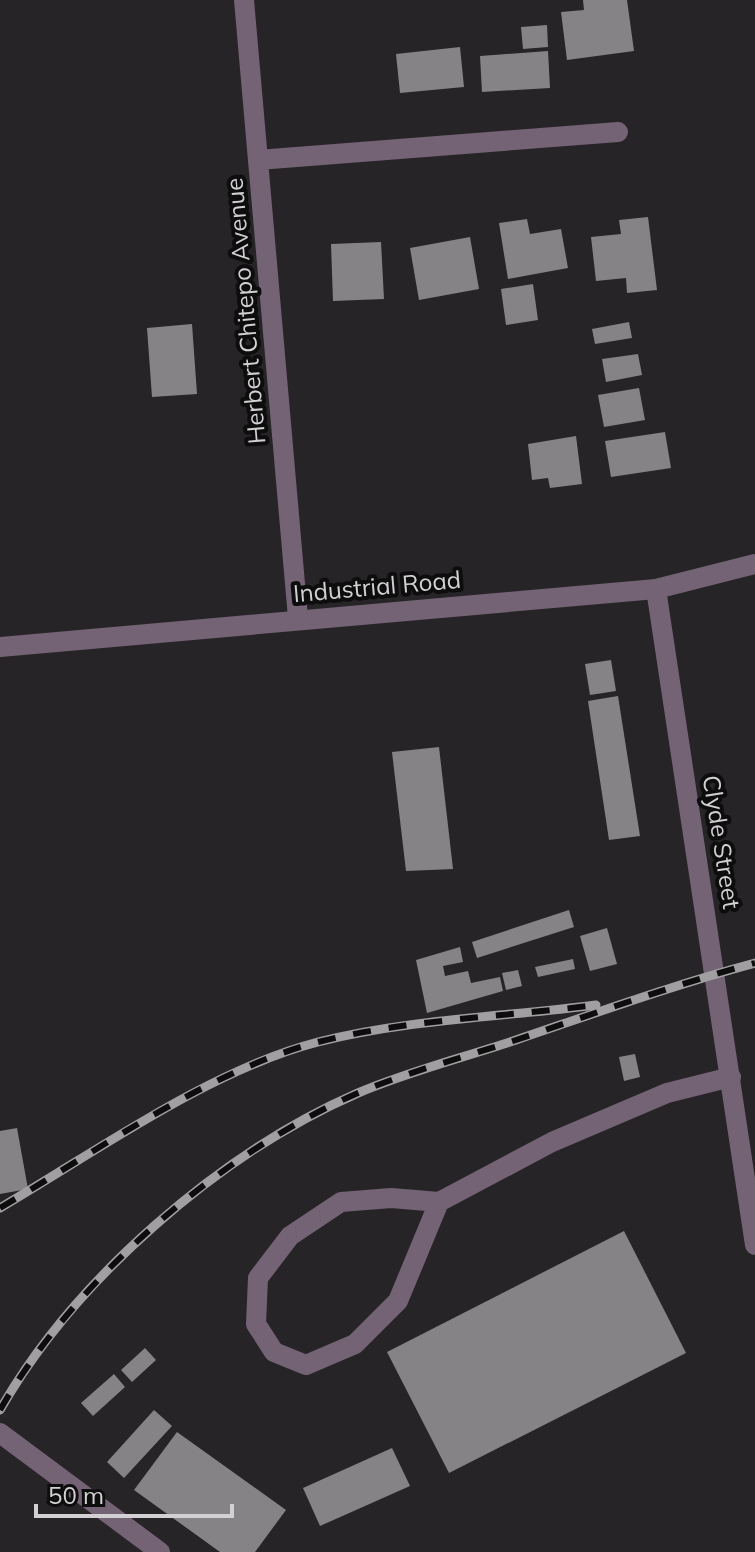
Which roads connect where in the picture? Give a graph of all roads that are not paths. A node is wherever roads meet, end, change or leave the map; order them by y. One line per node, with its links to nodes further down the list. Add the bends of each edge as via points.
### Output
1 (244, 0): 3 (street, Herbert Chitepo Avenue)
2 (618, 132): 3 (street)
3 (258, 160): 6 (street, Herbert Chitepo Avenue)
4 (755, 564): 5 (street, Industrial Road)
5 (656, 589): 6 (street, Industrial Road); 8 (street, Clyde Street)
6 (298, 618): 7 (street, Industrial Road)
7 (0, 647)
8 (731, 1077): 9 (street, via 667,1093 566,1136); 10 (street, Clyde Street)
9 (439, 1202): 9 (street, via 341,1202 290,1236 258,1278 256,1324 274,1352 306,1365 355,1344 398,1301)
10 (755, 1245)
11 (0, 1433): 12 (street)
12 (160, 1552)

